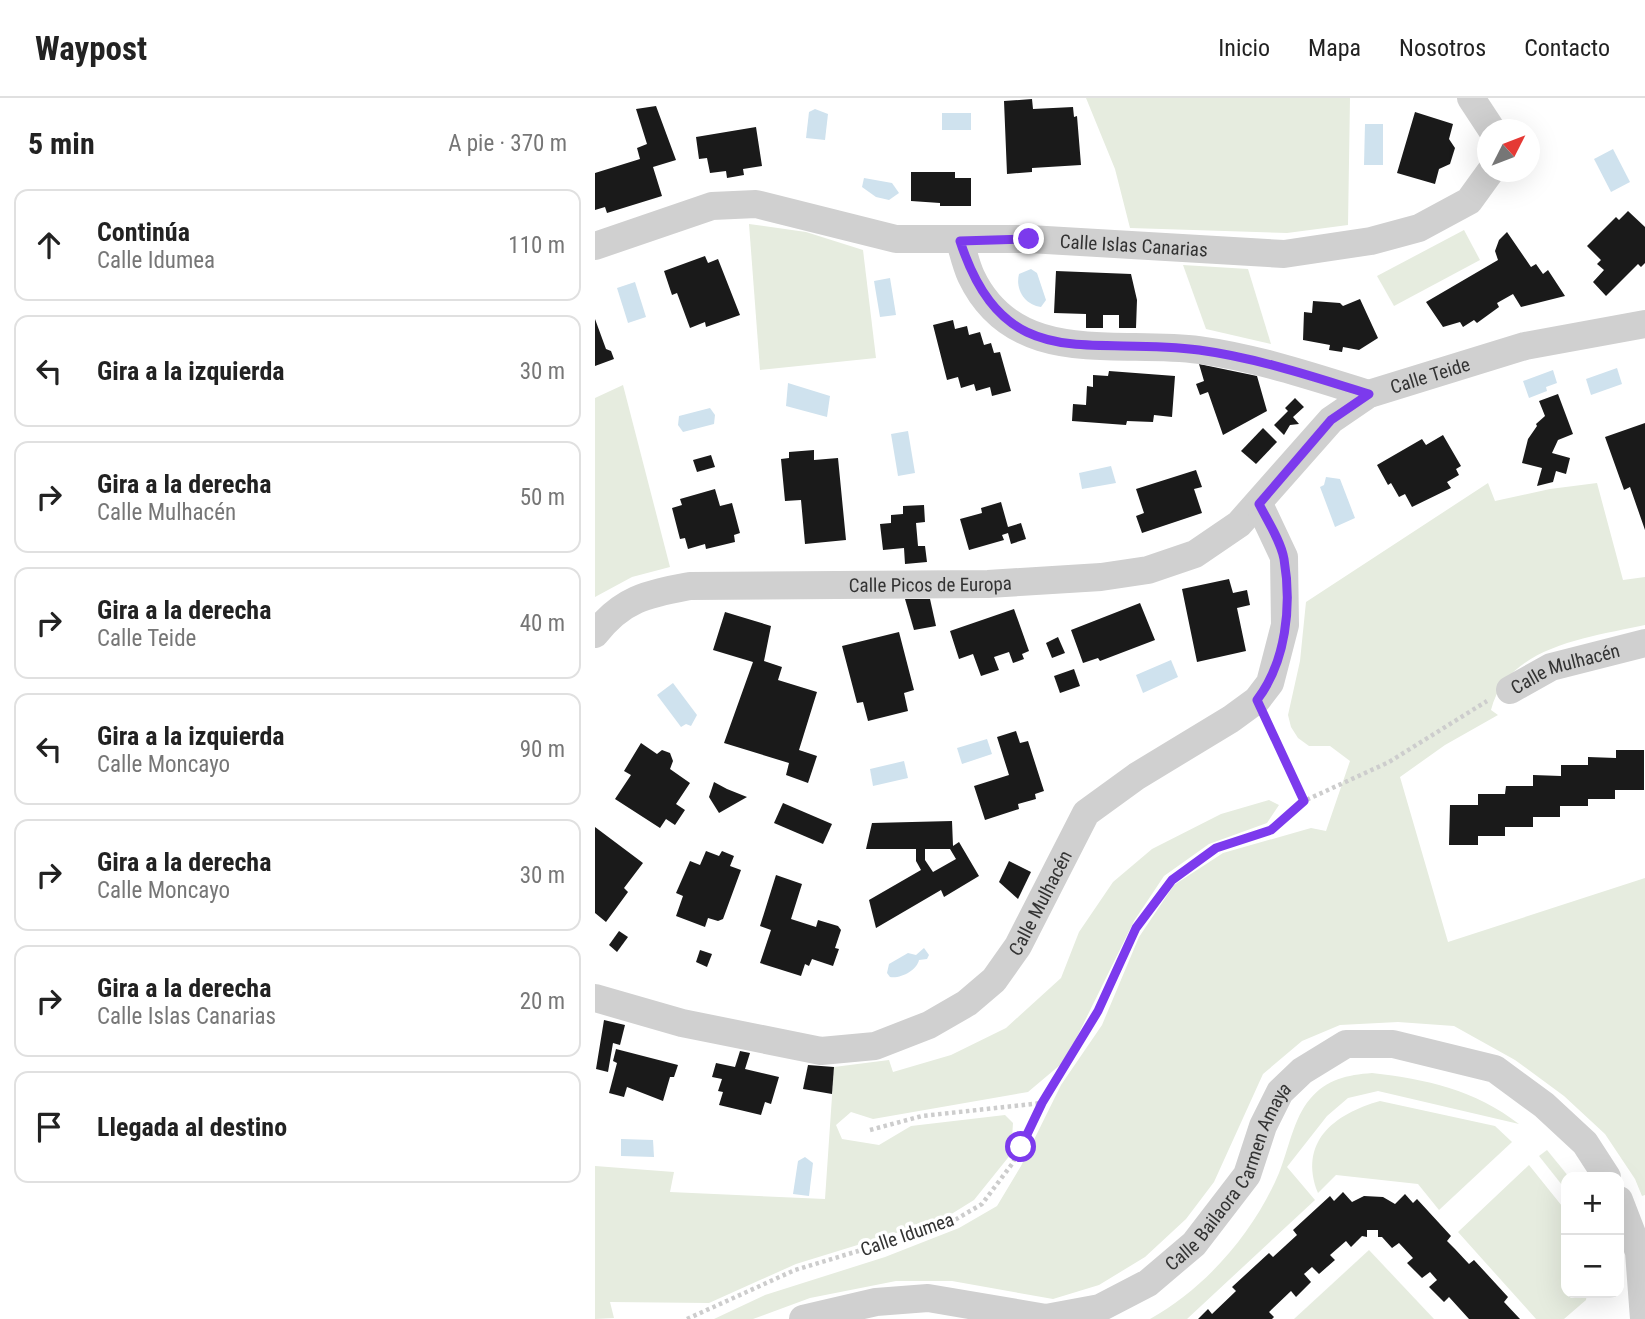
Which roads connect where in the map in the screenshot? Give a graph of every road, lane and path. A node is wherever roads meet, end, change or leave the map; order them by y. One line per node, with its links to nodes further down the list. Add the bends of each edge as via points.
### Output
1 (1471, 98): 2 (street)
2 (1485, 119)
3 (1483, 182): 4 (street, Calle Islas Canarias, via 1469,201 1419,228 1371,241 1284,254 1029,239)
4 (960, 241): 5 (street, Calle Islas Canarias, via 896,239 756,204 712,206); 7 (street, via 971,277 995,311 1016,327 1058,344 1200,350 1263,362)
5 (595, 246)
6 (1645, 324): 7 (street, Calle Teide, via 1525,346)
7 (1369, 394): 8 (street, Calle Teide, via 1331,420)
8 (1259, 504): 9 (street, Calle Picos de Europa, via 1195,554 1148,570 988,584 690,586 642,595 609,616); 12 (street, Calle Mulhacén, via 1284,557 1285,625 1270,683)
9 (595, 634)
10 (1645, 643): 11 (street, Calle Mulhacén, via 1551,667)
11 (1510, 690): 13 (path, Calle Mulhacén, via 1389,762)
12 (1257, 700): 13 (path); 14 (street, Calle Mulhacén, via 1086,814 1018,946 994,980 967,1003 929,1025 875,1046 821,1051 682,1023)
13 (1304, 801): 15 (path, Calle Idumea, via 1271,830 1216,848 1172,880 1136,928 1098,1011)
14 (595, 998)
15 (1042, 1103): 16 (path, via 922,1116); 19 (path, Calle Idumea, via 1012,1164 982,1204 948,1224 795,1270)
16 (870, 1130)
17 (1604, 1172): 20 (street, Calle Bailaora Carmen Amaya, via 1585,1143 1495,1069 1393,1044 1346,1044 1302,1071 1280,1092 1247,1175 1193,1244 1148,1283 1100,1308 1046,1318 928,1298 876,1302)
18 (1624, 1213): 21 (street, via 1639,1252)
19 (687, 1319)
20 (803, 1319)
21 (1644, 1319)

